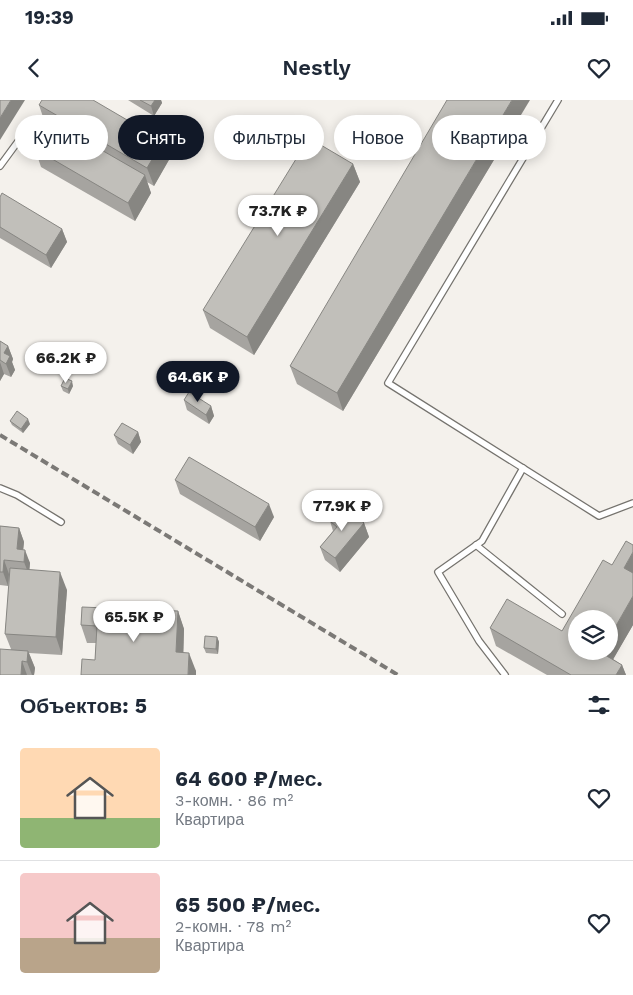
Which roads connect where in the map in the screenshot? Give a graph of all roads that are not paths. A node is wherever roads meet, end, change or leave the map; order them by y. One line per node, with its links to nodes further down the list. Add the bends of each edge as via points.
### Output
1 (558, 100): 4 (lane, via 388,383)
2 (15, 145): 3 (lane)
3 (0, 166)
4 (523, 468): 6 (lane, via 599,516); 8 (lane, via 482,541)
5 (0, 488): 7 (lane, via 18,495)
6 (633, 503)
7 (61, 522)
8 (476, 545): 9 (lane); 10 (lane, via 438,572 479,641)
9 (562, 614)
10 (505, 675)

